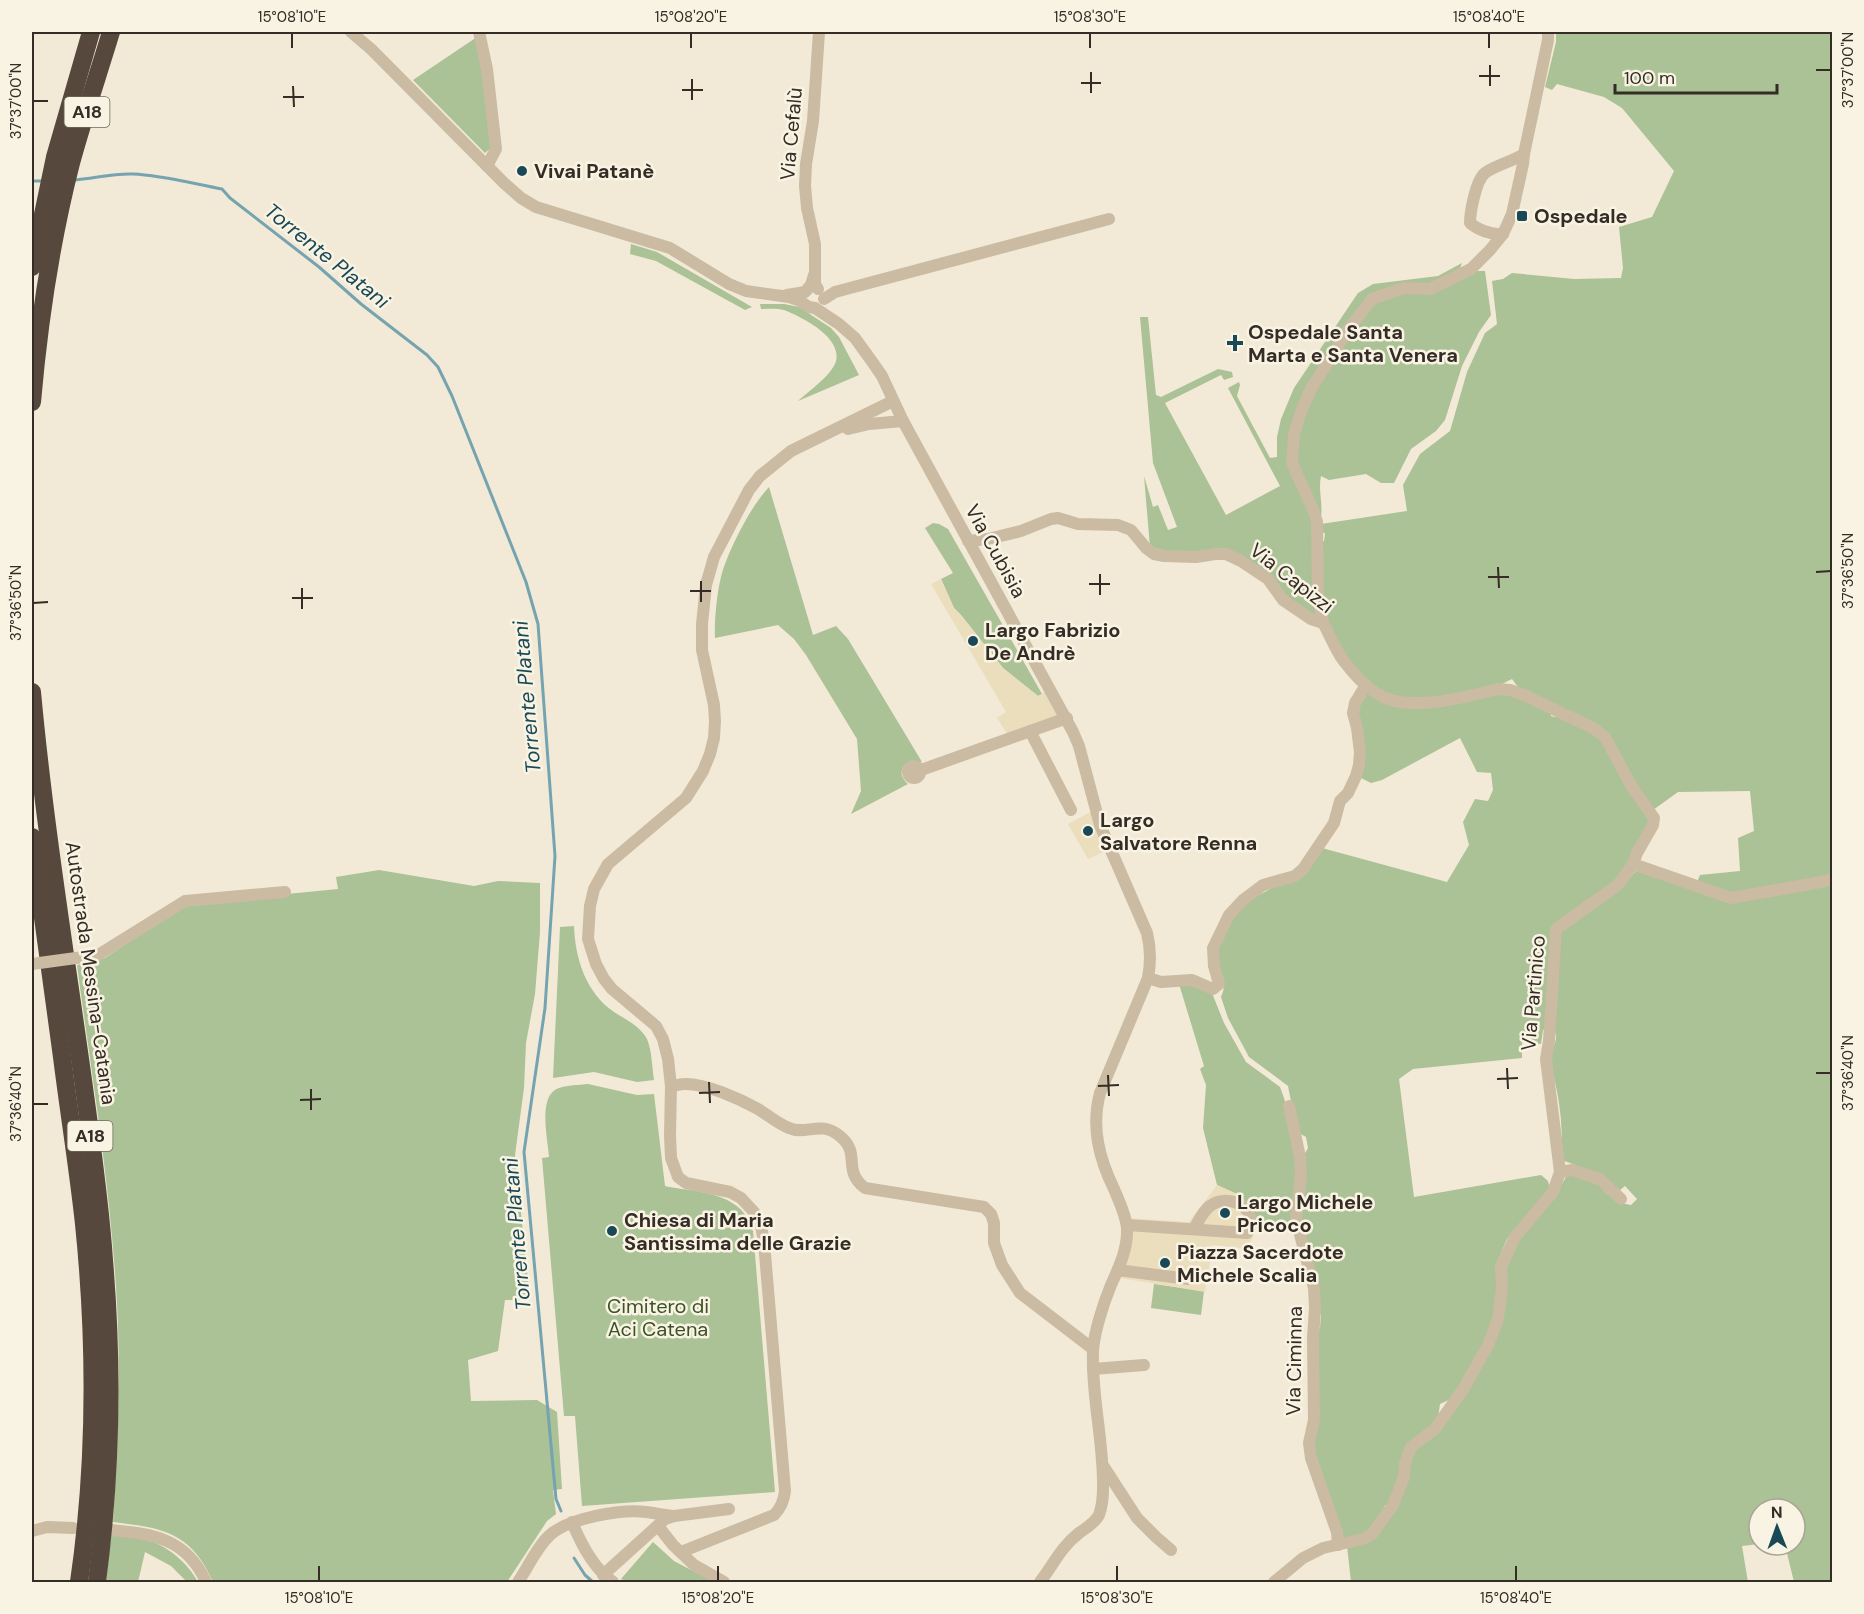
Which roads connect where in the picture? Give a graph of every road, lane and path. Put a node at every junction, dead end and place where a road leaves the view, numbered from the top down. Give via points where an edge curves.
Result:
1 (91, 32) edge
2 (111, 32) edge
3 (122, 32) edge
4 (351, 32) edge
5 (479, 32) edge
6 (819, 32) edge
7 (1548, 32) edge
8 (102, 62) junction
9 (1524, 154) junction
10 (63, 159) junction
11 (487, 166) junction
12 (56, 189) junction
13 (1109, 219) dead end
14 (1503, 234) junction
15 (32, 267) edge
16 (815, 297) junction
17 (893, 401) junction
18 (32, 402) edge
19 (903, 421) junction
20 (830, 433) junction
21 (969, 541) junction
22 (1323, 623) junction
23 (1366, 685) junction
24 (32, 692) edge
25 (1067, 718) junction
26 (1030, 731) junction
27 (921, 770) dead end
28 (1071, 810) dead end
29 (32, 837) edge
30 (1633, 864) junction
31 (1833, 879) edge
32 (285, 892) dead end
33 (32, 964) edge
34 (1148, 978) junction
35 (671, 1086) junction
36 (1289, 1106) dead end
37 (1560, 1172) junction
38 (1621, 1199) dead end
39 (1127, 1225) junction
40 (1194, 1229) dead end
41 (1118, 1270) junction
42 (1188, 1279) dead end
43 (1093, 1349) junction
44 (1144, 1365) dead end
45 (1093, 1369) junction
46 (1104, 1467) junction
47 (729, 1509) dead end
48 (674, 1516) junction
49 (572, 1522) junction
50 (658, 1527) junction
51 (73, 1528) dead end
52 (111, 1530) dead end
53 (32, 1531) edge
54 (1338, 1545) junction
55 (1171, 1550) dead end
56 (681, 1552) junction
57 (608, 1579) edge
58 (79, 1582) edge
59 (97, 1582) edge
60 (206, 1582) edge
61 (518, 1582) edge
62 (724, 1582) edge
63 (1040, 1582) edge
64 (1274, 1582) edge

1 - 10 highway, A18
2 - 8 highway, A18
3 - 8 highway
4 - 11 street
5 - 11 street via 496,148
6 - 16 street, Via Cefalù via 805,186 815,244
7 - 9 street
8 - 10 highway, A18
9 - 14 street via 1512,214
9 - 14 street via 1484,173 1470,213 1474,226 1495,235
10 - 12 highway, A18
11 - 16 street via 536,207 670,248 737,287 759,294
12 - 15 highway, A18
12 - 18 highway, A18
13 - 16 street
14 - 22 street via 1471,269 1430,289 1403,288 1372,299 1311,389 1294,434 1292,463 1317,522 1318,598
16 - 17 street, Via Cubisia via 855,338 882,376
17 - 19 street, Via Cubisia
17 - 20 street
19 - 20 street
19 - 21 street, Via Cubisia
20 - 35 street via 791,451 760,476 714,557 702,624 702,650 715,721 710,754 686,798 608,864 592,898 588,939 596,964 612,989 656,1026 668,1059
21 - 22 street, Via Capizzi via 1022,531 1058,518 1078,524 1118,525 1131,530 1154,554 1226,554 1241,561 1268,579 1283,600
21 - 25 street, Via Cubisia
22 - 23 street, Via Capizzi via 1342,659
23 - 30 street, Via Capizzi via 1377,695 1395,701 1427,704 1510,690 1593,728 1605,737 1654,818
23 - 34 street via 1353,713 1359,765 1348,793 1340,801 1334,823 1303,869 1295,876 1263,885 1229,915 1213,948 1219,984 1213,989 1192,980 1161,982
24 - 59 highway, Autostrada Messina-Catania / A18 via 105,1263 108,1425
25 - 26 street
25 - 34 street, Via Cubisia via 1079,746 1100,825 1147,933 1151,948
26 - 27 street
26 - 28 street
29 - 58 highway, Autostrada Messina-Catania / A18 via 87,1264 91,1424
30 - 31 street via 1731,897
30 - 37 street, Via Partinico via 1618,885 1556,929 1546,1059
32 - 33 street, bridge via 185,901 98,955
34 - 39 street, Via Cubisia via 1096,1113 1099,1151
35 - 43 street via 693,1085 721,1093 796,1131 825,1128 835,1133 849,1146 852,1172 865,1188 984,1207 992,1214 994,1243 1002,1265 1020,1293
35 - 56 street via 671,1158 678,1177 686,1183 741,1198 761,1226 785,1491 784,1501 774,1515
36 - 54 street, Via Ciminna via 1300,1157 1296,1219 1314,1288 1314,1420 1309,1449
37 - 38 street via 1572,1170 1600,1179
37 - 54 street via 1553,1192 1515,1238 1501,1267 1498,1319 1464,1388 1435,1429 1411,1447 1393,1505 1372,1534
39 - 40 street
39 - 41 street
41 - 42 street
41 - 43 street via 1105,1300
43 - 45 street
44 - 45 street
45 - 46 street
46 - 55 street via 1137,1518
46 - 63 street via 1099,1514 1064,1546
47 - 48 street
48 - 49 street via 644,1511
48 - 50 street
49 - 57 street via 584,1547
49 - 61 street via 546,1538
50 - 56 street
50 - 57 street
51 - 53 street
52 - 60 street via 146,1533 168,1541 185,1553
54 - 64 street via 1303,1558
56 - 62 street via 694,1565

